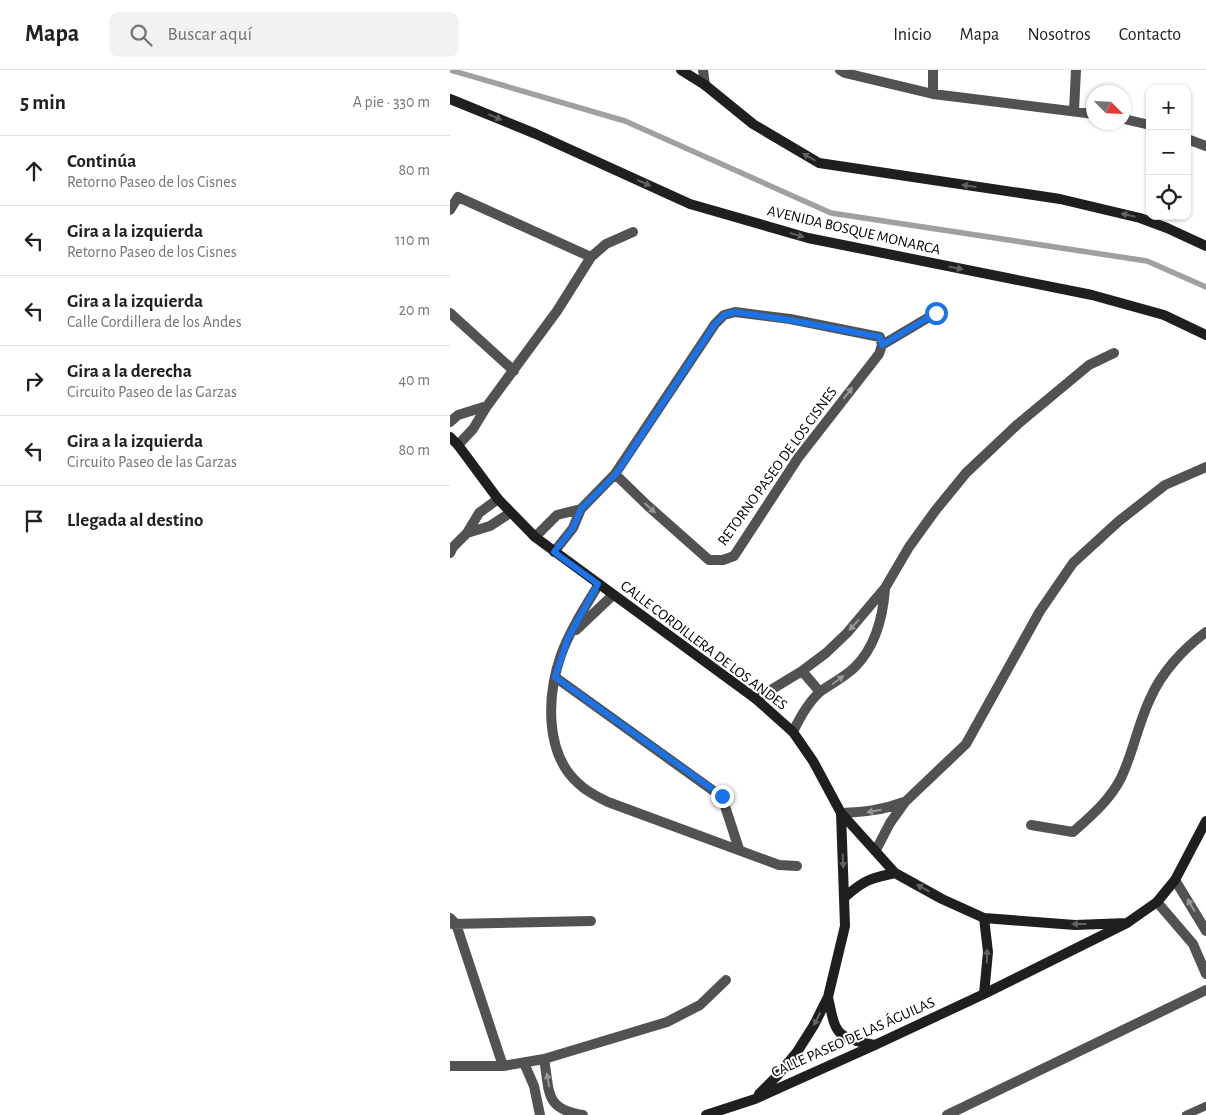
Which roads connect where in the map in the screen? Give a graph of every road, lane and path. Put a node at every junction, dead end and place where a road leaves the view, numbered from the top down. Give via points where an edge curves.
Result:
1 (681, 70) edge
2 (703, 70) edge
3 (840, 70) edge
4 (933, 70) edge
5 (1076, 70) edge
6 (705, 85) junction
7 (933, 94) junction
8 (450, 98) edge
9 (1074, 111) junction
10 (1086, 113) edge
11 (1131, 121) edge
12 (1146, 124) edge
13 (1191, 140) edge
14 (1206, 146) edge
15 (450, 210) edge
16 (633, 232) dead end
17 (1206, 246) edge
18 (591, 257) junction
19 (936, 313) dead end
20 (450, 314) edge
21 (1206, 335) edge
22 (882, 345) junction
23 (1114, 353) dead end
24 (514, 371) junction
25 (487, 406) junction
26 (450, 422) edge
27 (450, 437) edge
28 (458, 445) junction
29 (1206, 467) edge
30 (616, 474) junction
31 (498, 498) junction
32 (581, 509) junction
33 (510, 513) junction
34 (467, 533) junction
35 (535, 537) junction
36 (451, 549) edge
37 (554, 552) junction
38 (598, 584) junction
39 (885, 588) junction
40 (613, 595) junction
41 (1206, 632) edge
42 (568, 638) junction
43 (802, 670) junction
44 (555, 677) junction
45 (820, 692) junction
46 (756, 699) junction
47 (793, 732) junction
48 (905, 802) junction
49 (841, 812) junction
50 (1206, 821) edge
51 (1031, 825) dead end
52 (739, 849) junction
53 (876, 850) junction
54 (797, 866) dead end
55 (895, 873) junction
56 (1175, 880) junction
57 (845, 897) junction
58 (1157, 902) junction
59 (984, 918) junction
60 (591, 921) dead end
61 (452, 922) edge
62 (1127, 923) junction
63 (1205, 930) edge
64 (1194, 944) junction
65 (1206, 974) edge
66 (726, 980) dead end
67 (1206, 990) edge
68 (984, 994) junction
69 (828, 997) junction
70 (875, 1045) junction
71 (540, 1060) junction
72 (524, 1063) junction
73 (450, 1066) edge
74 (504, 1066) junction
75 (754, 1098) junction
76 (1206, 1106) edge
77 (540, 1115) edge
78 (583, 1115) edge
79 (706, 1115) edge
80 (947, 1115) edge
81 (1186, 1115) edge

1 - 6 street
2 - 6 street
3 - 7 street
4 - 7 street
5 - 9 street
17 -> 6 street via 1140,218 1060,199 819,163 753,124
7 - 9 street
8 -> 21 street, AVENIDA BOSQUE MONARCA via 690,204 808,238 1092,295 1164,315
9 - 10 street
11 - 12 street
13 - 14 street
15 - 18 street via 458,197
16 - 18 street via 606,244
18 - 24 street
19 - 22 street, RETORNO PASEO DE LOS CISNES
20 - 24 street
22 - 30 street via 880,337 735,312 724,315
30 -> 22 street, RETORNO PASEO DE LOS CISNES via 709,560 734,556 798,458 879,354
23 - 39 street via 1075,377 1018,424 966,474 909,547
24 - 25 street
25 - 26 street via 458,414
25 - 28 street
27 - 28 street, CALLE CORDILLERA DE LOS ANDES
28 - 31 street, CALLE CORDILLERA DE LOS ANDES
29 - 48 street via 1166,485 1119,521 1073,563 1040,611 966,744
30 - 32 street
31 - 33 street, CALLE CORDILLERA DE LOS ANDES
31 - 34 street via 479,513
32 - 35 street via 557,515
32 - 37 street via 573,528
33 - 34 street via 490,526
33 - 35 street, CALLE CORDILLERA DE LOS ANDES
34 - 36 street
35 - 37 street, CALLE CORDILLERA DE LOS ANDES
37 - 38 street, CALLE CORDILLERA DE LOS ANDES
38 - 40 street, CALLE CORDILLERA DE LOS ANDES
38 - 42 street
39 -> 43 street via 847,633
45 -> 39 street via 856,666 869,647 880,621
40 - 42 street
40 - 46 street, CALLE CORDILLERA DE LOS ANDES
41 - 51 street via 1161,677 1121,778 1106,801 1073,832
42 - 44 street
43 - 45 street
43 - 46 street
44 - 52 street via 722,796
44 - 52 street via 552,735 560,759 578,783 608,802
45 - 47 street via 802,712
46 - 47 street, CALLE CORDILLERA DE LOS ANDES
47 - 49 street, CALLE CORDILLERA DE LOS ANDES via 813,760
48 -> 49 street via 867,812
48 - 53 street
49 - 53 street, CALLE CORDILLERA DE LOS ANDES
49 -> 57 street, CALLE PASEO DE LAS ÁGUILAS
50 - 56 street, CALLE PASEO DE LAS ÁGUILAS
52 - 54 street via 779,865
53 - 55 street, CALLE CORDILLERA DE LOS ANDES
55 - 57 street via 860,883
59 -> 55 street, CALLE CORDILLERA DE LOS ANDES
56 - 58 street, CALLE PASEO DE LAS ÁGUILAS
63 -> 56 street
57 - 69 street, CALLE PASEO DE LAS ÁGUILAS via 845,926
58 - 62 street, CALLE PASEO DE LAS ÁGUILAS
58 - 64 street
62 -> 59 street, CALLE CORDILLERA DE LOS ANDES via 1075,925
68 -> 59 street via 988,952
60 - 61 street
61 - 74 street
62 - 68 street, CALLE PASEO DE LAS ÁGUILAS
63 - 64 street
64 - 65 street
66 - 71 street via 700,1005 667,1022
67 - 80 street
68 - 70 street, CALLE PASEO DE LAS ÁGUILAS
69 - 70 street via 834,1025 839,1032 853,1041
69 -> 75 street, CALLE PASEO DE LAS ÁGUILAS via 797,1052
70 - 75 street, CALLE PASEO DE LAS ÁGUILAS
71 - 72 street
78 -> 71 street via 560,1108 551,1100
72 - 74 street
72 - 77 street via 534,1086
73 - 74 street
75 - 79 street
76 - 81 lane

